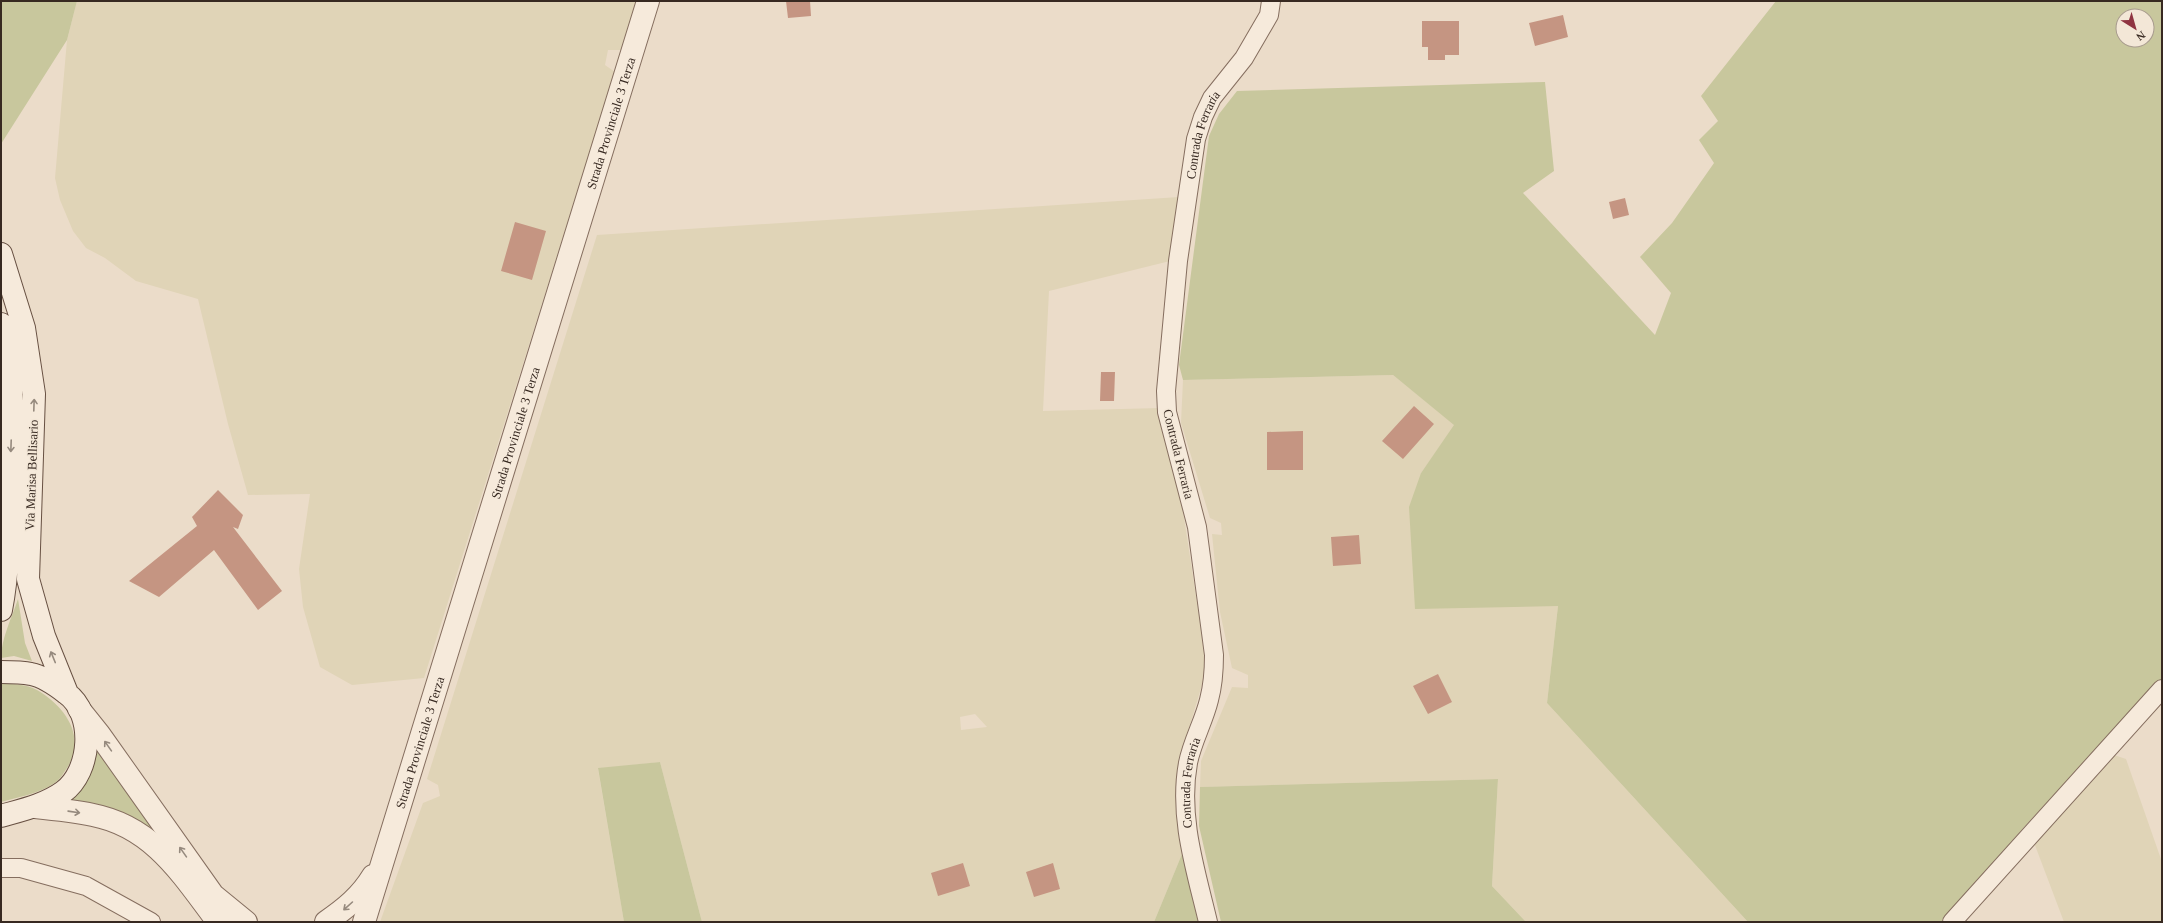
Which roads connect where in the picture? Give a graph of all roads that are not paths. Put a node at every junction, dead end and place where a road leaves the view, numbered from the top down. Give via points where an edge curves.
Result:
1 (648, 1) edge
2 (1271, 1) edge
3 (1, 254) edge
4 (1, 324) edge
5 (1, 610) edge
6 (1, 672) edge
7 (2162, 688) edge
8 (73, 701) junction
9 (35, 807) junction
10 (1, 816) edge
11 (380, 865) junction
12 (1, 868) edge
13 (151, 922) edge
14 (218, 922) edge
15 (246, 922) edge
16 (326, 922) edge
17 (364, 922) edge
18 (1208, 922) edge
19 (1952, 922) edge

1 - 11 street, Strada Provinciale 3 Terza
2 - 18 street, Contrada Ferraria via 1268,15 1248,53 1212,98 1196,139 1178,261 1166,391 1167,412 1197,527 1214,654 1214,676 1209,700 1188,762 1185,788 1188,838
8 -> 3 street, Via Marisa Bellisario via 44,636 28,579 34,394 24,328
4 -> 5 street, Via Marisa Bellisario via 5,338 12,404 7,576
6 - 8 street via 32,674
7 - 19 street
8 - 9 street via 85,727 87,750 79,774 64,792
15 -> 8 street via 213,895 100,734
9 - 10 street
9 -> 14 street via 94,815 118,822 144,836 166,855
11 -> 16 street via 366,888 346,908
11 - 17 street
12 - 13 street via 21,868 86,886

